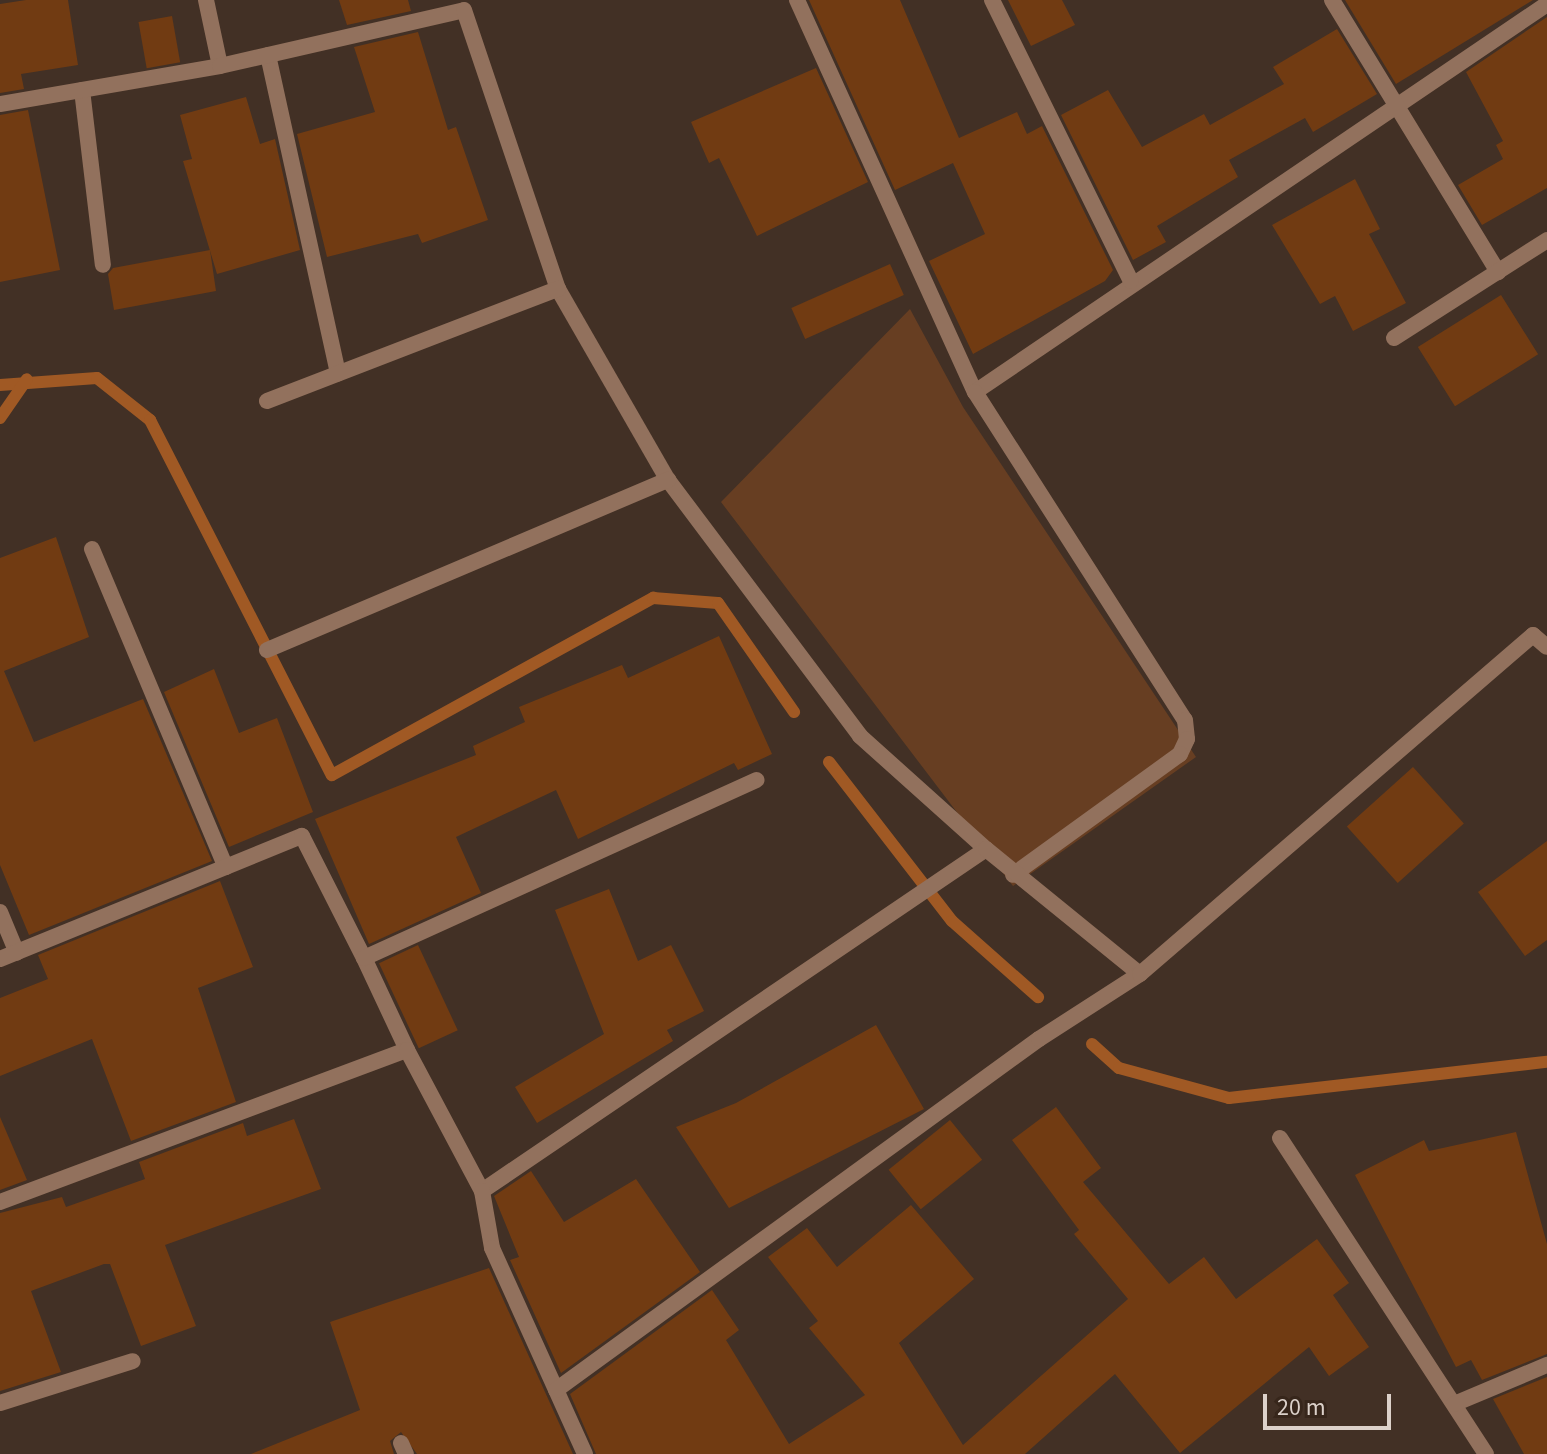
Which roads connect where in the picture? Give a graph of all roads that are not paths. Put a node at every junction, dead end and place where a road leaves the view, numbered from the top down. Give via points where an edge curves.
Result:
1 (206, 0) edge
2 (797, 0) edge
3 (992, 0) edge
4 (1332, 0) edge
5 (1547, 4) edge
6 (268, 55) junction
7 (220, 66) junction
8 (82, 90) junction
9 (0, 104) edge
10 (1395, 108) junction
11 (1547, 240) edge
12 (103, 265) dead end
13 (1498, 272) junction
14 (1131, 281) junction
15 (558, 289) junction
16 (1394, 338) dead end
17 (338, 373) junction
18 (975, 392) junction
19 (267, 401) dead end
20 (668, 480) junction
21 (92, 549) dead end
22 (1547, 647) edge
23 (267, 650) dead end
24 (757, 780) dead end
25 (986, 849) junction
26 (226, 867) junction
27 (1013, 875) junction
28 (0, 912) edge
29 (17, 953) junction
30 (364, 958) junction
31 (0, 959) edge
32 (1140, 974) junction
33 (407, 1050) junction
34 (1280, 1138) dead end
35 (482, 1191) junction
36 (0, 1202) edge
37 (133, 1361) dead end
38 (1547, 1365) edge
39 (556, 1390) junction
40 (0, 1403) edge
41 (1454, 1404) junction
42 (585, 1454) edge
43 (1486, 1454) edge

1 - 7 street
2 - 18 street
3 - 14 street
4 - 10 street
5 - 10 street
6 - 7 street
6 - 15 street via 464,10
6 - 17 street
7 - 8 street
8 - 9 street
8 - 12 street
10 - 13 street
10 - 14 street
11 - 13 street
13 - 16 street
14 - 18 street
15 - 17 street
15 - 20 street
17 - 19 street
18 - 27 street via 1185,720 1187,739 1180,754
20 - 23 street
20 - 25 street via 860,736
21 - 26 street
22 - 32 street via 1533,635
24 - 30 street
25 - 27 street
25 - 35 street
26 - 29 street
26 - 30 street via 302,836
27 - 32 street
28 - 29 street
29 - 31 street
30 - 33 street
32 - 39 street via 1039,1039
33 - 35 street
33 - 36 street
34 - 41 street
35 - 39 street via 492,1248
37 - 40 street
38 - 41 street
39 - 42 street
41 - 43 street

